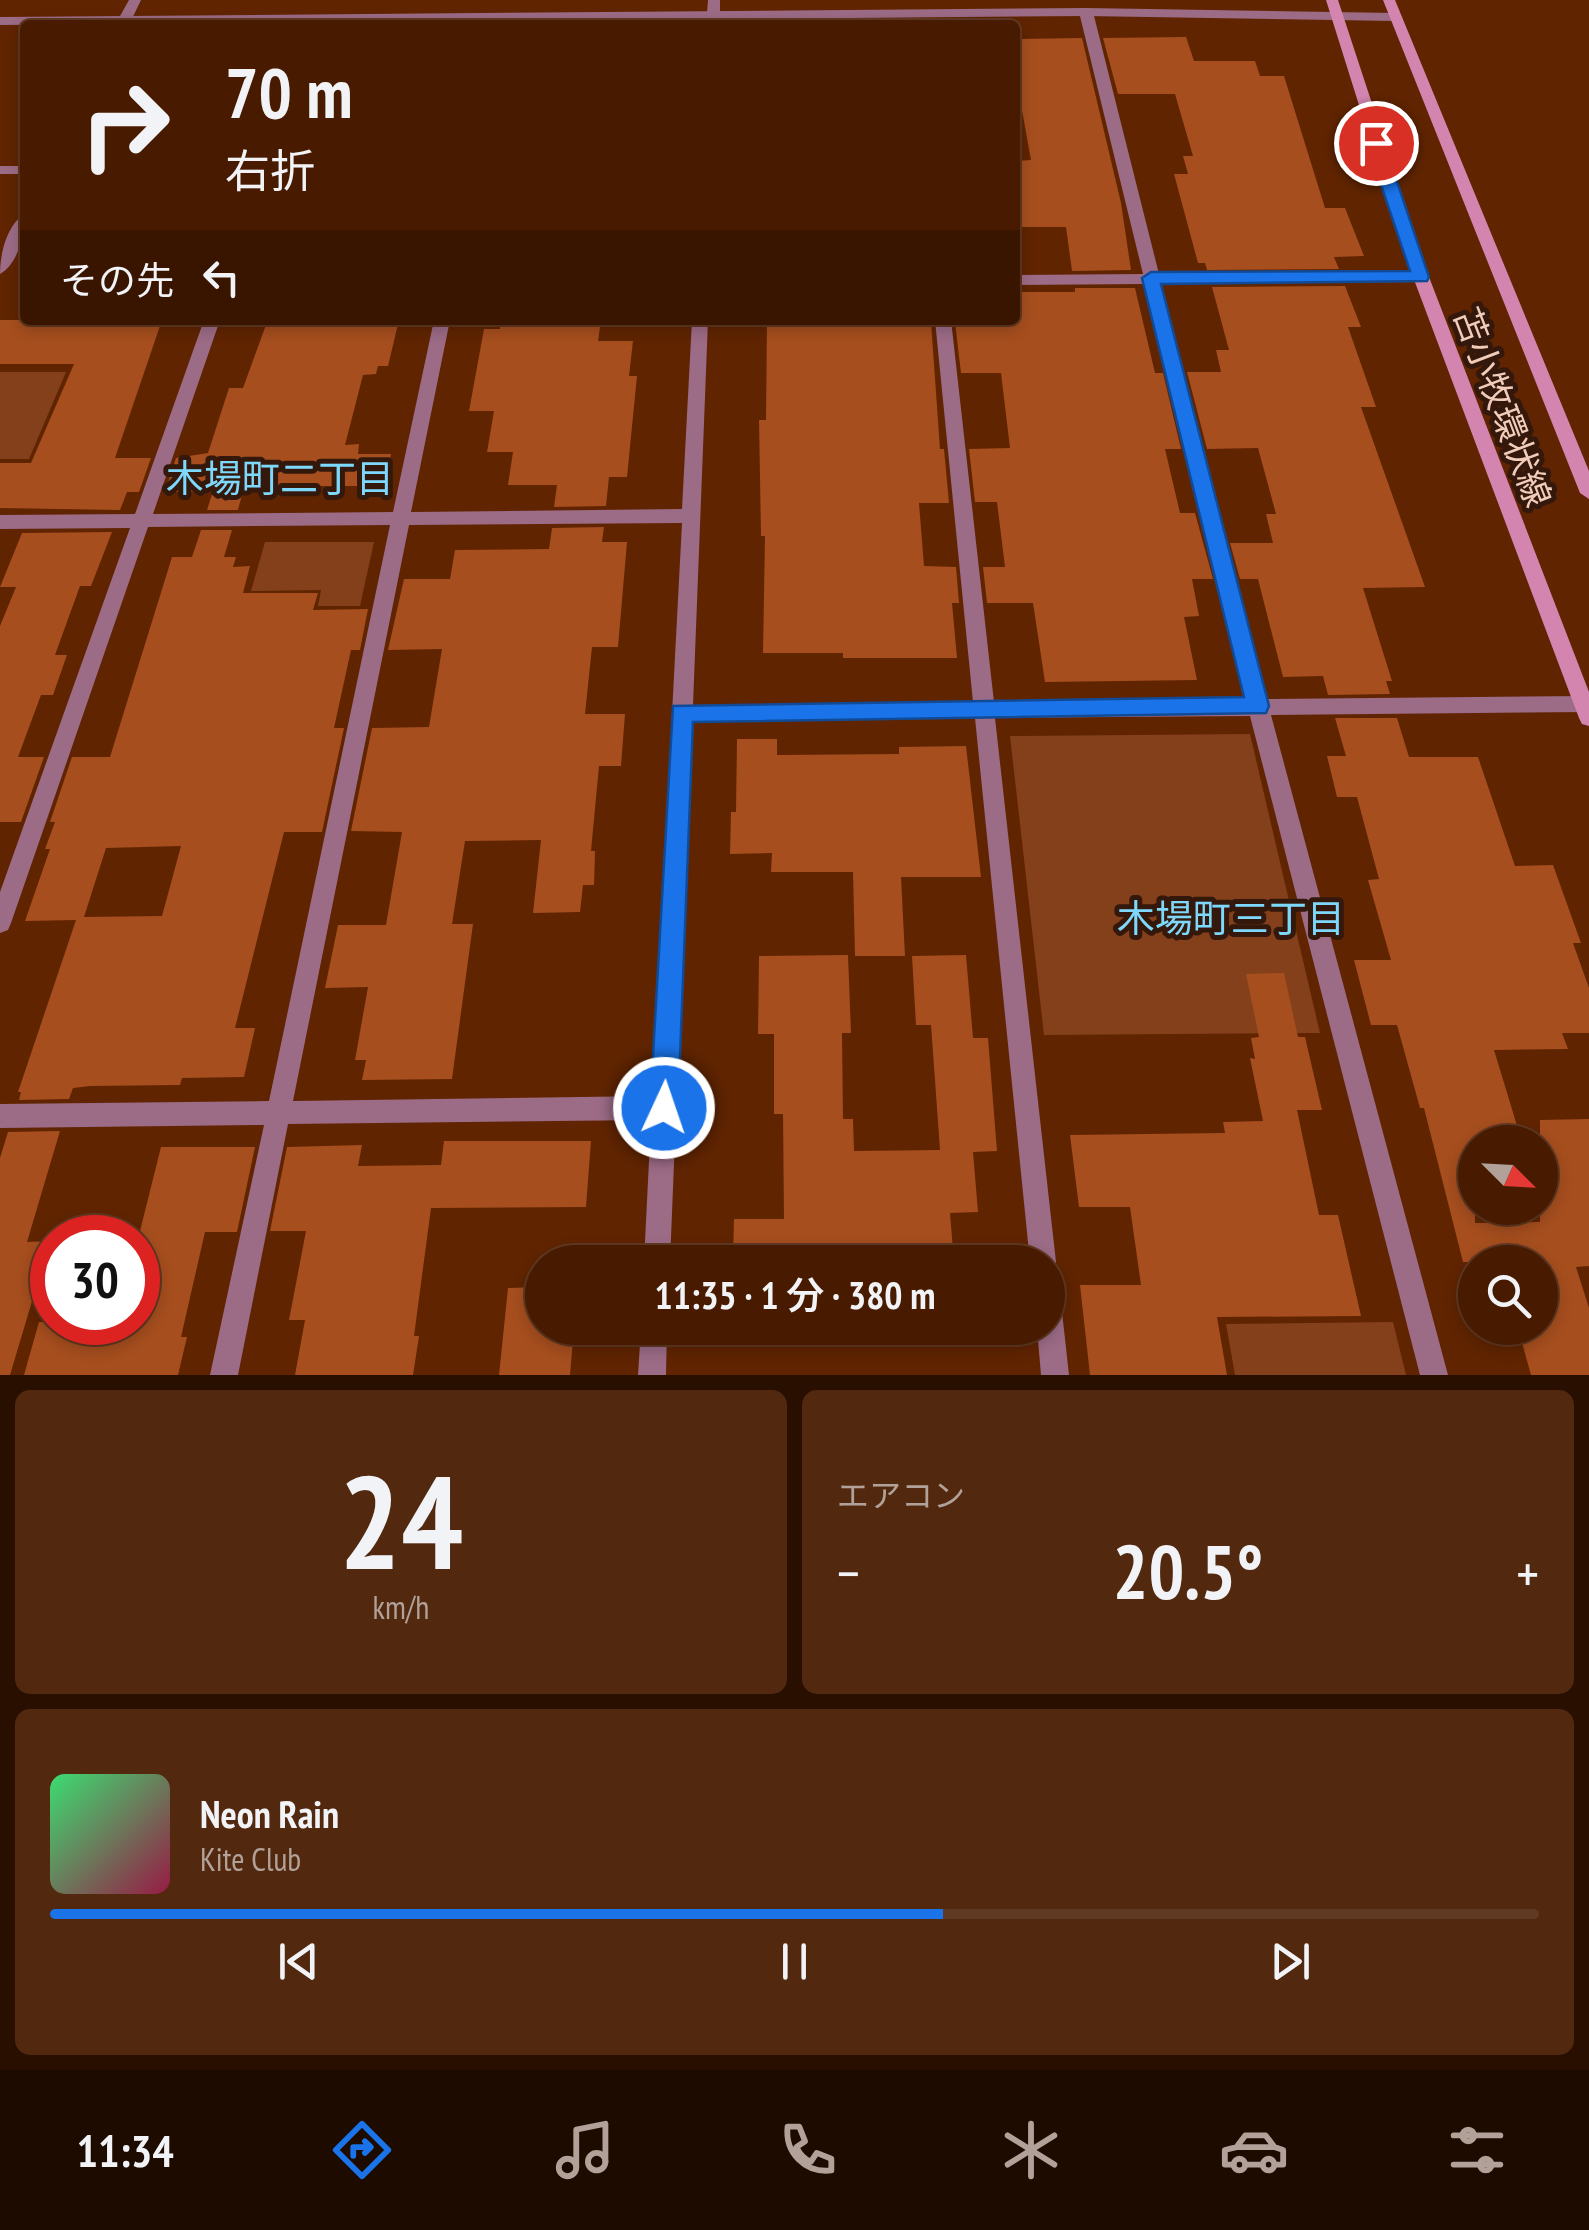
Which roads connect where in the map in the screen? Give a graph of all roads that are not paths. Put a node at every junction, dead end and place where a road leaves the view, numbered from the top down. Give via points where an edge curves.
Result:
1 (714, 0) edge
2 (1389, 0) edge
3 (1334, 8) edge
4 (1086, 12) junction
5 (1395, 17) junction
6 (714, 20) edge
7 (911, 20) edge
8 (20, 229) edge
9 (0, 269) edge
10 (1420, 277) junction
11 (1151, 278) junction
12 (1020, 280) edge
13 (210, 325) edge
14 (441, 325) edge
15 (700, 325) edge
16 (944, 325) edge
17 (1589, 493) edge
18 (691, 516) junction
19 (401, 519) junction
20 (142, 521) junction
21 (0, 522) edge
22 (1258, 706) junction
23 (1587, 709) edge
24 (984, 710) junction
25 (682, 713) junction
26 (0, 923) edge
27 (664, 1108) junction
28 (278, 1113) junction
29 (0, 1116) edge
30 (658, 1245) edge
31 (1041, 1245) edge
32 (653, 1345) edge
33 (1052, 1345) edge
34 (224, 1375) edge
35 (652, 1375) edge
36 (1055, 1375) edge
37 (1434, 1375) edge

1 - 6 street
2 - 5 main road, 苫小牧環状線
3 - 4 street
3 - 5 street
3 - 10 main road, 苫小牧環状線
4 - 7 street
4 - 11 street
5 - 17 main road, 苫小牧環状線
6 - 7 street
8 - 9 street
10 - 11 street
10 - 23 main road, 苫小牧環状線
11 - 12 street
11 - 22 street
13 - 20 street
14 - 19 street
15 - 18 street
16 - 24 street
18 - 19 street
18 - 25 street
19 - 20 street
19 - 28 street
20 - 21 street
20 - 26 street
22 - 23 street
22 - 24 street
22 - 37 street
24 - 25 street
24 - 31 street
25 - 27 street
27 - 28 street
27 - 30 street
28 - 29 street
28 - 34 street
32 - 35 street
33 - 36 street

